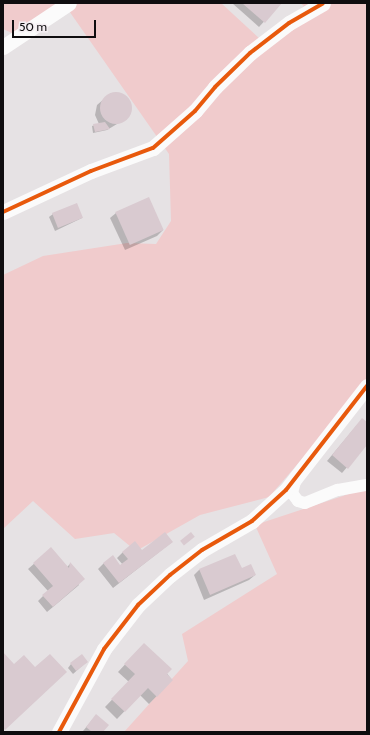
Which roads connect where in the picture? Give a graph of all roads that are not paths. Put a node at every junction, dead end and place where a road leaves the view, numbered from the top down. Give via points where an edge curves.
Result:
1 (69, 3) edge
2 (322, 3) edge
3 (3, 47) edge
4 (3, 212) edge
5 (367, 386) edge
6 (296, 477) junction
7 (367, 485) edge
8 (59, 732) edge

1 - 3 street
2 - 4 street via 289,23 250,53 215,87 195,111 153,148 91,171
5 - 6 street
6 - 7 street via 292,493 298,501 305,503 338,490
6 - 8 street via 252,521 202,550 138,604 104,649

